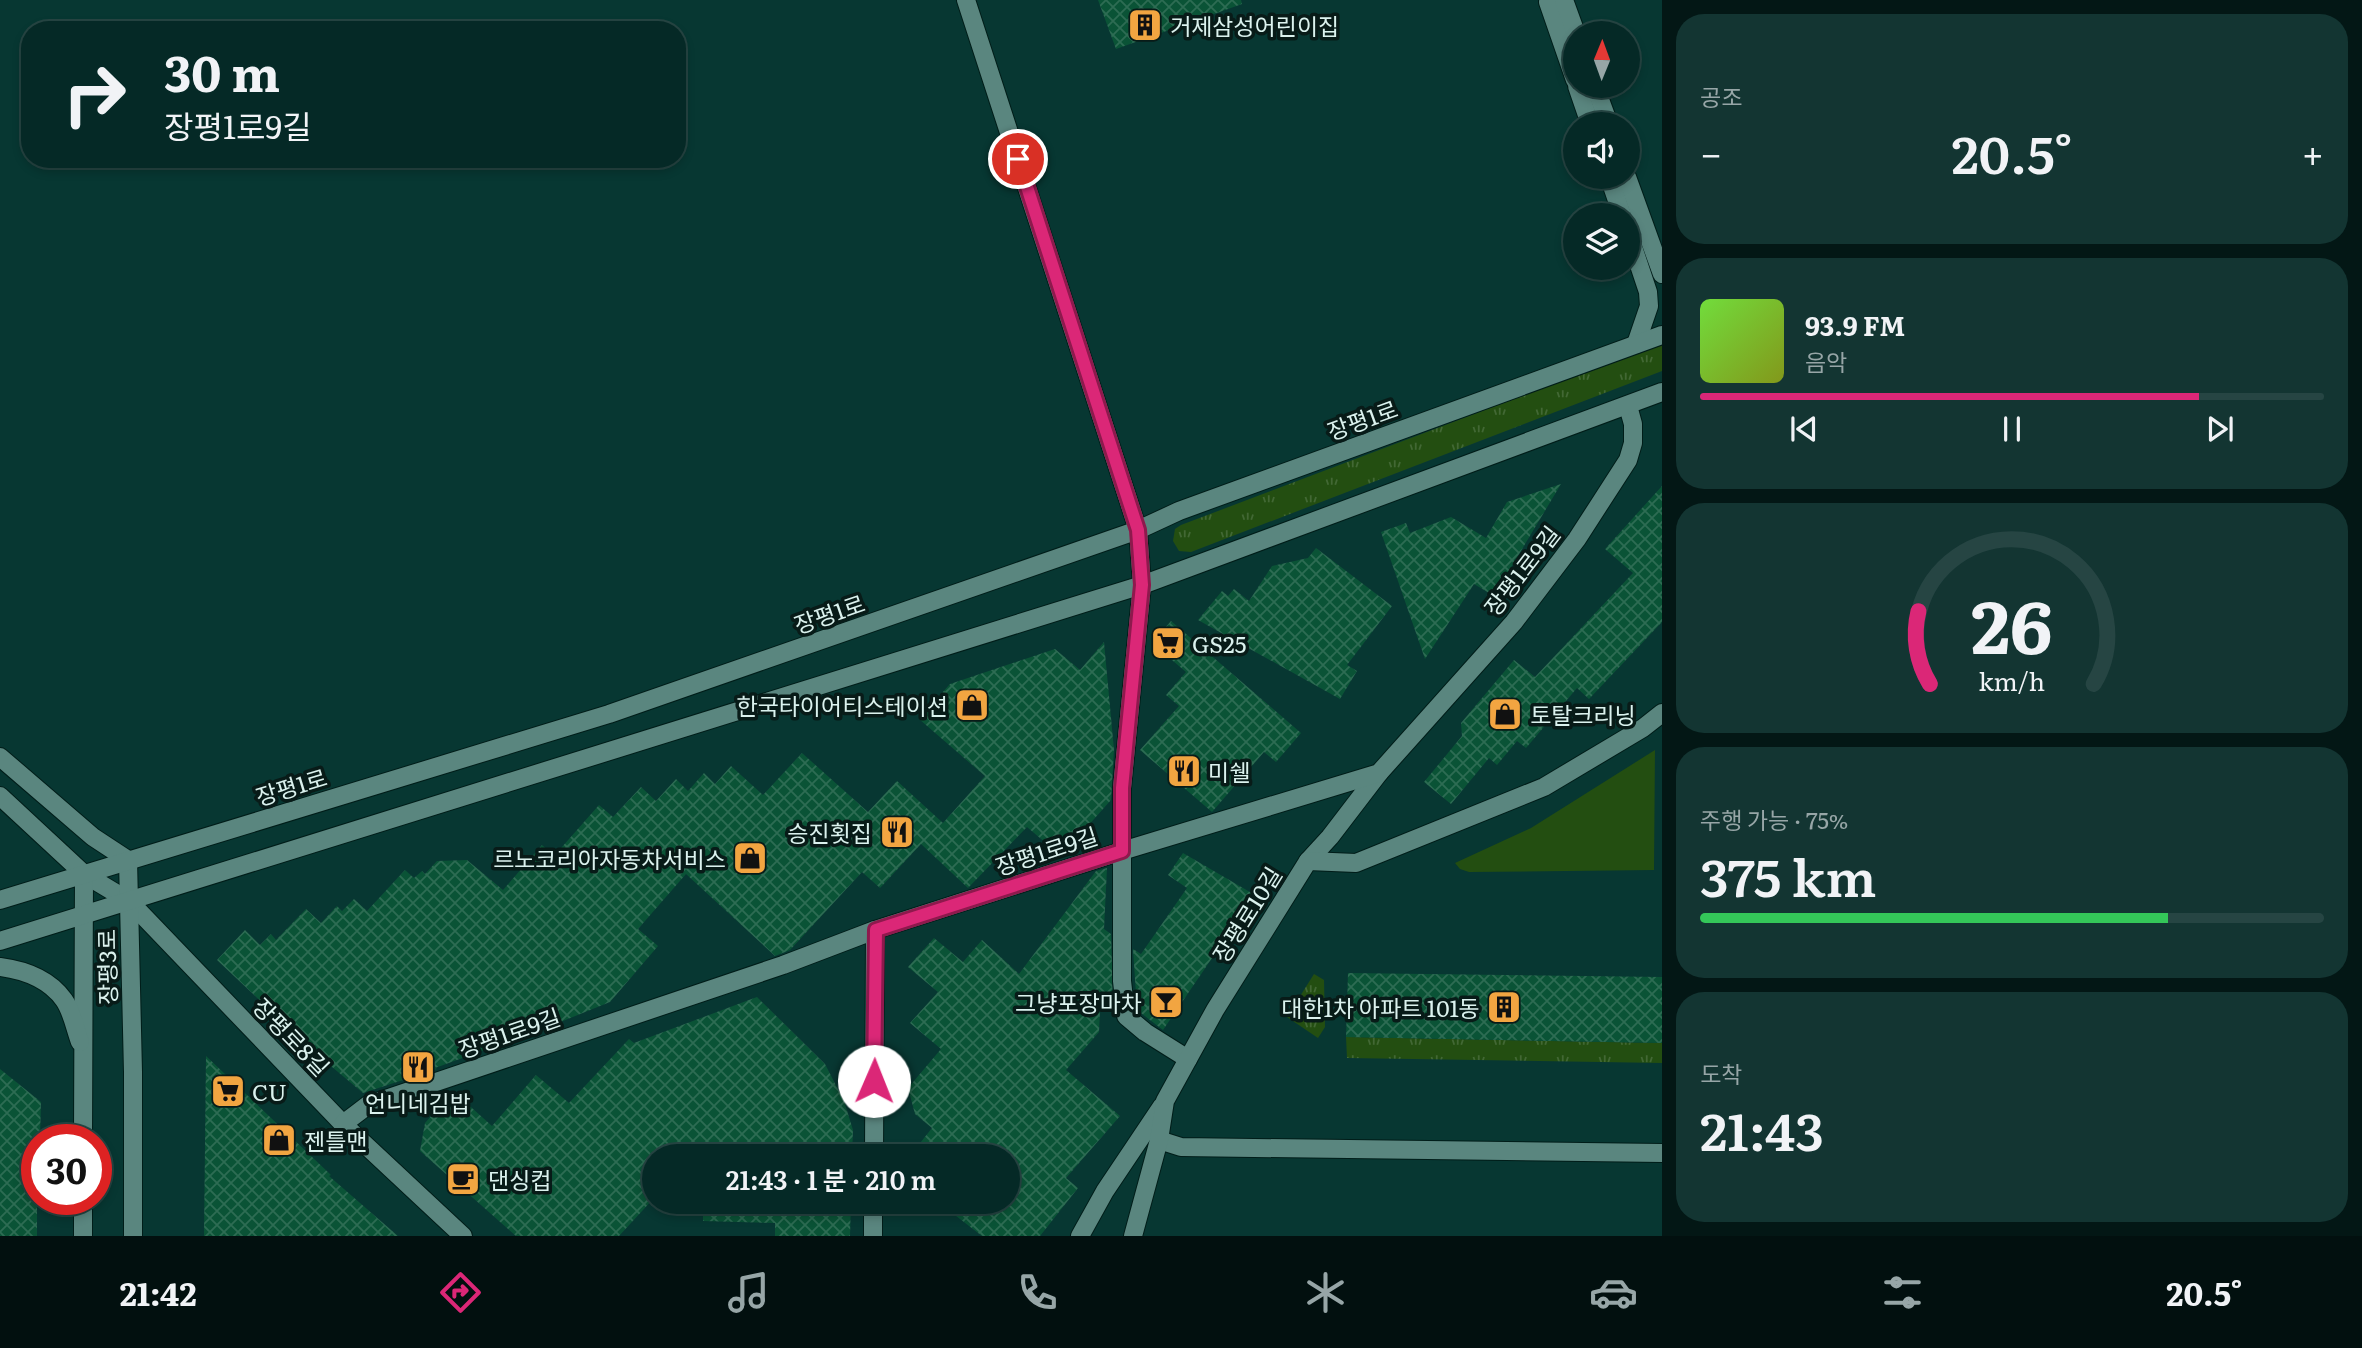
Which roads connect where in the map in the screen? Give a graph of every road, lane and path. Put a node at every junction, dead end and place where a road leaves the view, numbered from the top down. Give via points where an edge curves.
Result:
1 (966, 0) edge
2 (1556, 1) edge
3 (1568, 21) edge
4 (1563, 30) edge
5 (1631, 189) edge
6 (1640, 268) edge
7 (1662, 274) edge
8 (1662, 335) edge
9 (1636, 344) junction
10 (1662, 392) edge
11 (1628, 406) junction
12 (1138, 530) junction
13 (1142, 585) junction
14 (1662, 713) edge
15 (0, 757) edge
16 (1379, 773) junction
17 (0, 796) edge
18 (1122, 851) junction
19 (128, 860) junction
20 (1308, 861) junction
21 (84, 874) junction
22 (0, 900) edge
23 (129, 901) junction
24 (84, 915) junction
25 (876, 930) junction
26 (0, 942) edge
27 (0, 967) edge
28 (84, 1054) junction
29 (1188, 1059) junction
30 (1165, 1101) junction
31 (83, 1124) edge
32 (343, 1124) junction
33 (1159, 1140) junction
34 (874, 1144) edge
35 (1662, 1153) edge
36 (873, 1214) edge
37 (83, 1215) edge
38 (83, 1236) edge
39 (133, 1236) edge
40 (463, 1236) edge
41 (873, 1236) edge
42 (1080, 1236) edge
43 (1133, 1236) edge

1 - 12 street
2 - 3 street
2 - 4 street
5 - 7 street
6 - 9 street via 1650,306
8 - 9 street, 장평1로
9 - 12 street, 장평1로
10 - 11 street
11 - 13 street
11 - 16 street, 장평1로9길 via 1633,443 1628,460 1577,539 1514,622
12 - 13 street
12 - 19 street, 장평1로 via 610,714
13 - 18 street via 1122,788
13 - 23 street
14 - 20 street, 장평로10길 via 1544,788 1356,863
15 - 19 street
16 - 18 street, 장평1로9길
16 - 20 street
17 - 21 street
18 - 25 street, 장평1로9길
18 - 29 street via 1126,1016
19 - 21 street, 장평1로
19 - 23 street, 장평3로
20 - 29 street, 장평로10길
21 - 22 street, 장평1로
21 - 23 street, 장평로8길
21 - 24 street, 장평3로
23 - 24 street
23 - 32 street, 장평로8길
23 - 39 street, 장평3로
24 - 26 street
24 - 28 street, 장평3로
25 - 32 street, 장평1로9길 via 368,1105
25 - 34 street
27 - 28 street via 26,972 64,1000
28 - 31 street, 장평3로
29 - 30 street, 장평로10길
30 - 33 street, 장평로10길
30 - 42 street
32 - 40 street, 장평로8길
33 - 35 street via 1181,1147
33 - 43 street, 장평로10길
36 - 41 street
37 - 38 street

